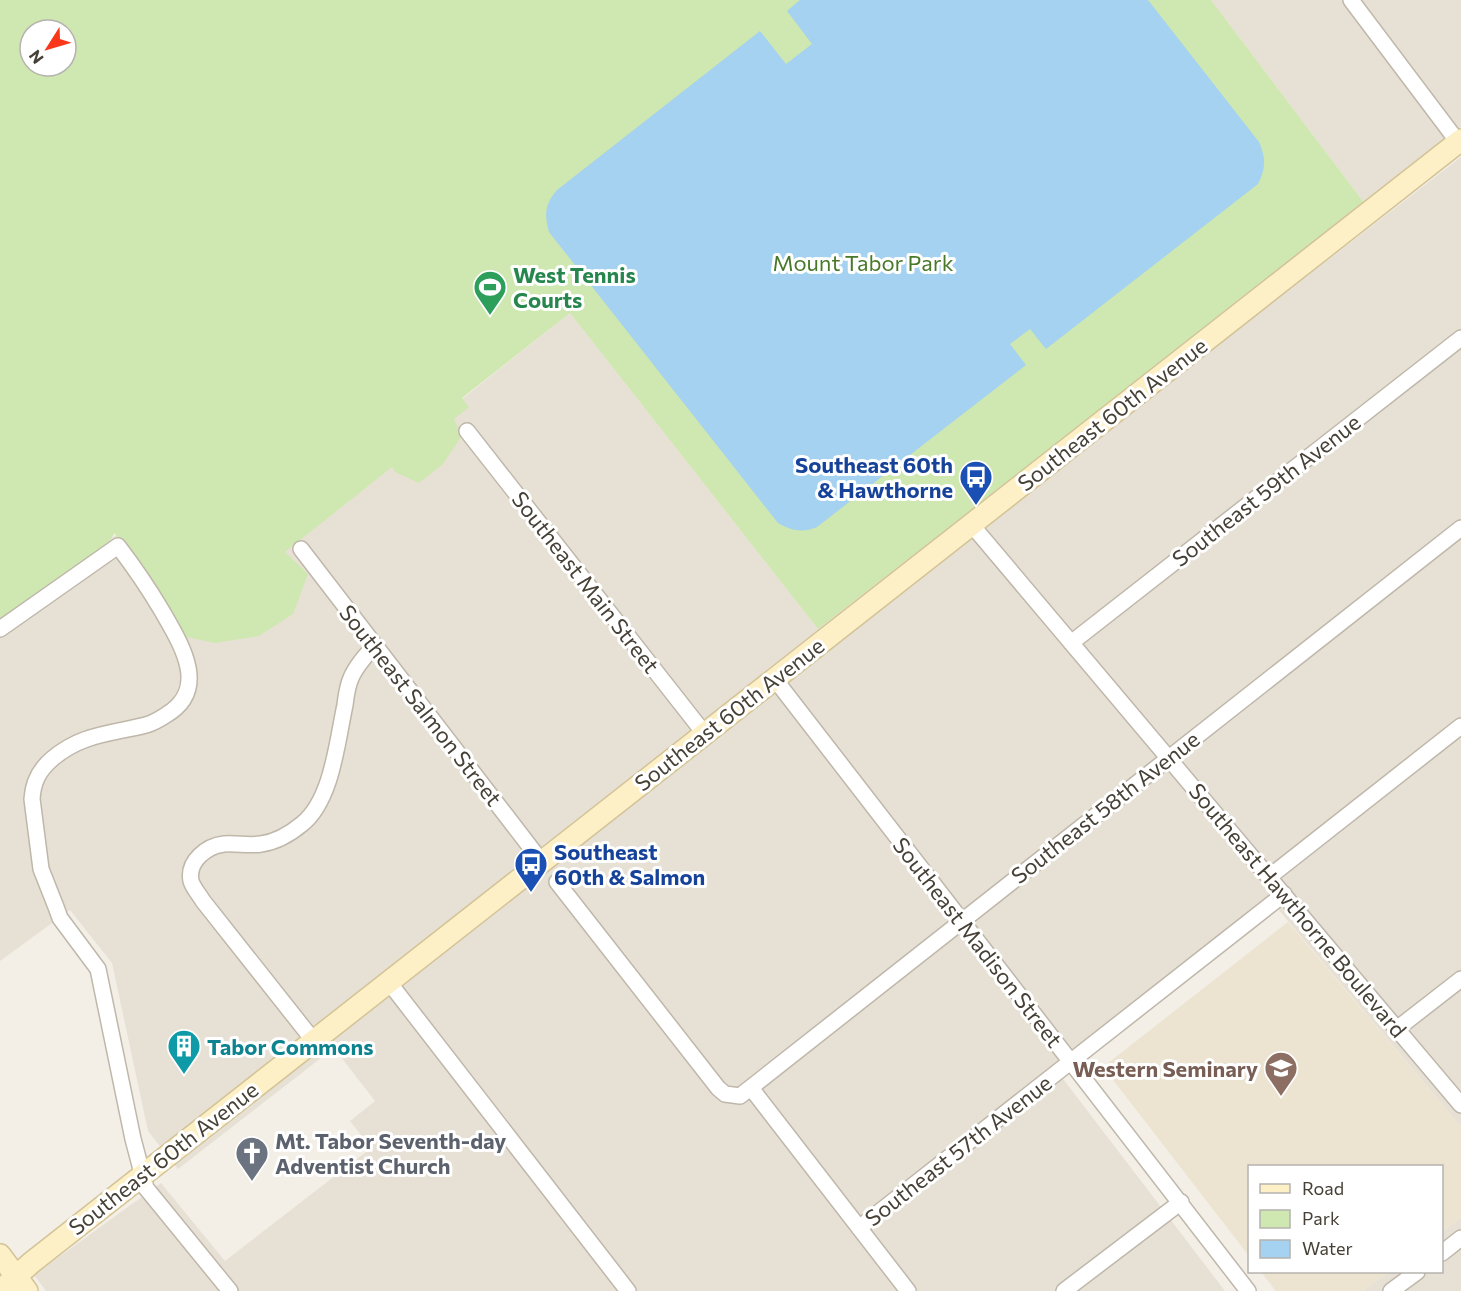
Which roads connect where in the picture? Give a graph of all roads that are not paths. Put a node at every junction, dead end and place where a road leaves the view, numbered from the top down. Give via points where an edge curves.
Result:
1 (1351, 0) edge
2 (1460, 141) edge
3 (1461, 338) edge
4 (468, 431) dead end
5 (971, 524) junction
6 (1461, 528) edge
7 (301, 549) dead end
8 (0, 629) edge
9 (1071, 643) junction
10 (375, 645) junction
11 (774, 678) junction
12 (1461, 726) edge
13 (704, 734) junction
14 (1168, 757) junction
15 (541, 861) junction
16 (1269, 877) junction
17 (557, 882) dead end
18 (1284, 894) junction
19 (961, 922) junction
20 (1461, 979) edge
21 (388, 981) junction
22 (1398, 1028) junction
23 (313, 1040) junction
24 (1071, 1062) junction
25 (751, 1088) junction
26 (1461, 1105) edge
27 (141, 1175) junction
28 (1181, 1203) junction
29 (859, 1228) junction
30 (1461, 1238) edge
31 (1443, 1252) edge
32 (0, 1255) edge
33 (1416, 1273) edge
34 (22, 1284) edge
35 (0, 1291) edge
36 (230, 1291) edge
37 (628, 1291) edge
38 (908, 1291) edge
39 (1064, 1291) edge
40 (1248, 1291) edge
41 (1391, 1291) edge

1 - 2 street
2 - 5 main road, Southeast 60th Avenue
3 - 9 street, Southeast 59th Avenue
4 - 13 street, Southeast Main Street
5 - 9 street, Southeast Hawthorne Boulevard
5 - 11 main road, Southeast 60th Avenue
6 - 14 street, Southeast 58th Avenue
7 - 10 street, Southeast Salmon Street
8 - 27 street via 118,546 150,591 185,654 189,685 179,706 147,725 92,736 71,745 46,765 32,789 42,869 52,899 60,918 98,969
9 - 14 street, Southeast Hawthorne Boulevard
10 - 15 street, Southeast Salmon Street
10 - 23 street via 350,679 319,804 303,823 272,842 213,846 200,855 191,873 203,901
11 - 13 main road, Southeast 60th Avenue
11 - 19 street, Southeast Madison Street
12 - 16 street
13 - 15 main road, Southeast 60th Avenue
14 - 16 street, Southeast Hawthorne Boulevard
14 - 19 street, Southeast 58th Avenue
15 - 21 main road, Southeast 60th Avenue
16 - 18 street, Southeast Hawthorne Boulevard
17 - 25 street via 722,1092 740,1096
18 - 22 street, Southeast Hawthorne Boulevard
18 - 24 street, Southeast 57th Avenue
19 - 24 street, Southeast Madison Street
19 - 25 street, Southeast 58th Avenue
20 - 22 street
21 - 23 main road, Southeast 60th Avenue
21 - 37 street
22 - 26 street, Southeast Hawthorne Boulevard
23 - 27 main road, Southeast 60th Avenue
24 - 28 street, Southeast Madison Street
24 - 29 street, Southeast 57th Avenue
25 - 29 street
27 - 34 main road, Southeast 60th Avenue
27 - 36 street via 149,1193
28 - 39 street
28 - 40 street, Southeast Madison Street
29 - 38 street
30 - 31 street
32 - 34 main road
33 - 41 street
34 - 35 main road, Southeast 60th Avenue

